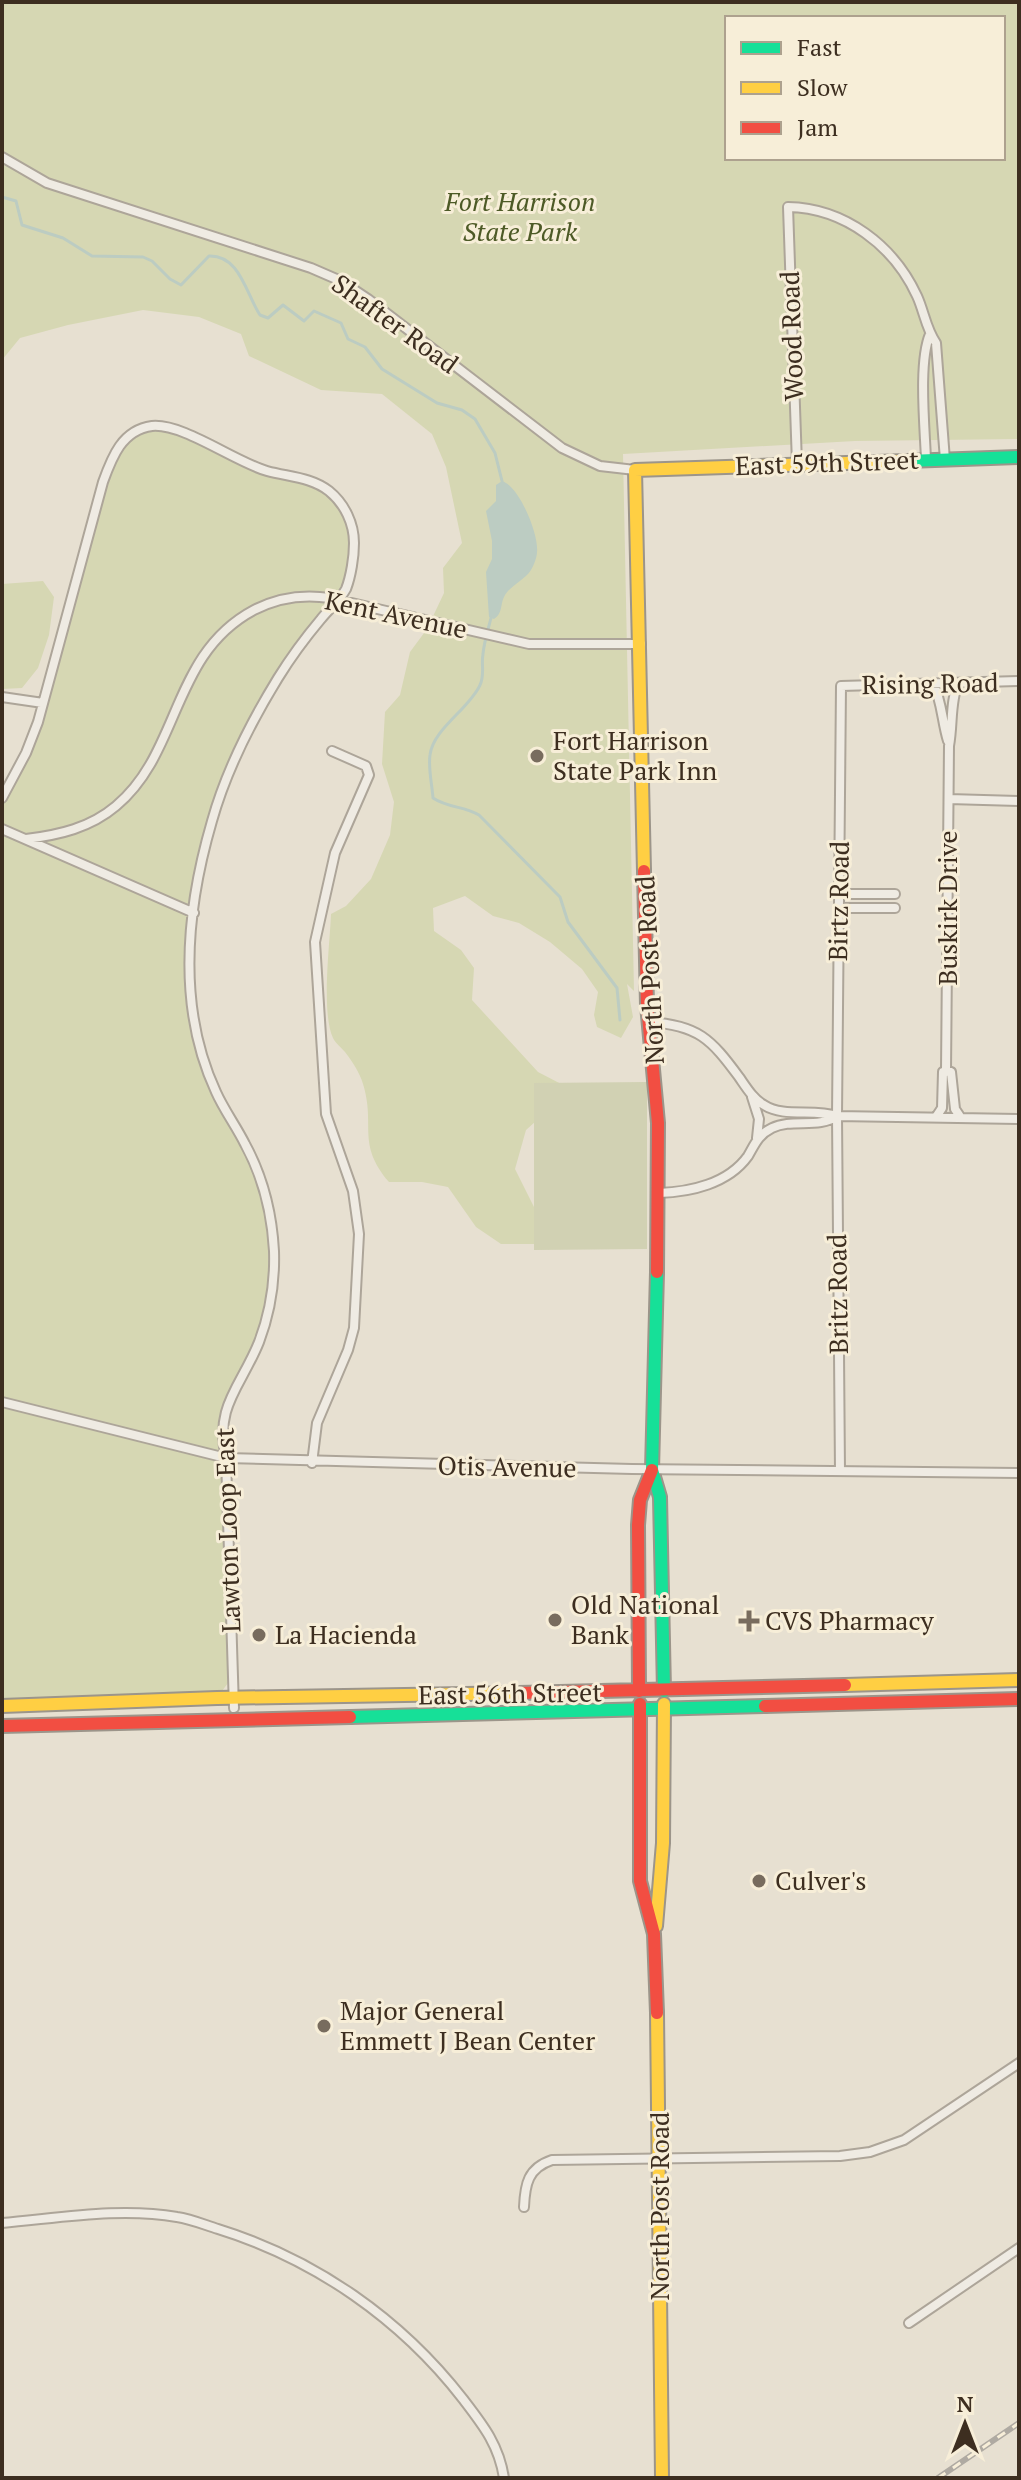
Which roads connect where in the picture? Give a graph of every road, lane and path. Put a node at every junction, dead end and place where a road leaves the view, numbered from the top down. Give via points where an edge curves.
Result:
1 (2, 157) edge
2 (930, 334) junction
3 (1019, 457) edge
4 (926, 460) junction
5 (945, 460) junction
6 (797, 464) junction
7 (635, 470) junction
8 (338, 600) junction
9 (641, 644) junction
10 (1019, 681) edge
11 (933, 683) junction
12 (958, 683) junction
13 (841, 686) joint
14 (2, 697) edge
15 (43, 703) junction
16 (949, 746) junction
17 (332, 751) dead end
18 (2, 798) edge
19 (949, 799) junction
20 (1019, 801) edge
21 (2, 829) edge
22 (26, 839) junction
23 (839, 894) junction
24 (895, 894) dead end
25 (839, 908) junction
26 (895, 908) dead end
27 (194, 913) junction
28 (649, 1022) junction
29 (946, 1071) junction
30 (751, 1094) junction
31 (837, 1116) junction
32 (936, 1117) junction
33 (961, 1118) junction
34 (1019, 1119) edge
35 (757, 1139) junction
36 (659, 1193) junction
37 (2, 1402) edge
38 (226, 1458) junction
39 (312, 1463) junction
40 (652, 1470) junction
41 (840, 1471) junction
42 (1019, 1473) edge
43 (1019, 1681) edge
44 (903, 1684) junction
45 (639, 1691) junction
46 (664, 1691) junction
47 (1019, 1699) edge
48 (945, 1702) junction
49 (234, 1703) junction
50 (848, 1704) junction
51 (2, 1706) edge
52 (640, 1710) junction
53 (664, 1710) junction
54 (2, 1726) edge
55 (654, 1934) junction
56 (1019, 2063) edge
57 (660, 2160) junction
58 (524, 2207) dead end
59 (2, 2223) edge
60 (1019, 2248) edge
61 (909, 2323) dead end
62 (504, 2478) edge
63 (662, 2478) edge

1 - 7 street, Shafter Road via 47,183 341,281 562,448 600,466
2 - 4 street via 924,379
2 - 5 street via 936,343
2 - 6 street, Wood Road via 913,288 880,244 843,220 788,207
3 - 5 main road, East 59th Street
4 - 5 main road, East 59th Street
4 - 6 main road, East 59th Street
6 - 7 main road, East 59th Street
7 - 9 main road, North Post Road
8 - 9 street, Kent Avenue via 539,645
8 - 15 street via 348,582 354,540 347,513 330,492 307,480 249,465 177,430 142,429 115,450 103,482
8 - 22 street, Kent Avenue via 291,598 234,621 204,651 147,768 124,798 82,827
8 - 27 street, Lawton Loop East via 281,674 230,772 205,847
9 - 28 main road, North Post Road
10 - 12 street, Rising Road
11 - 12 street, Rising Road
11 - 13 street, Rising Road
11 - 16 street, Buskirk Drive
12 - 16 street, Buskirk Drive via 952,696
13 - 23 street, Birtz Road
14 - 15 street
15 - 18 street via 26,753
16 - 19 street, Buskirk Drive
17 - 39 street via 366,766 369,775 335,853 315,942 326,1114 357,1209 357,1308 350,1346 317,1423
19 - 20 street
19 - 29 street, Buskirk Drive
21 - 22 street
22 - 27 street
23 - 24 street
23 - 25 street, Birtz Road
25 - 26 street
25 - 31 street, Birtz Road
27 - 38 street, Lawton Loop East via 189,981 196,1037 217,1095 257,1168 274,1245 264,1327 223,1417
28 - 30 street via 681,1026 706,1037
28 - 36 main road, North Post Road via 657,1089
29 - 32 street, Buskirk Drive
29 - 33 street, Buskirk Drive via 951,1072
30 - 31 street via 769,1108
30 - 35 street via 759,1119
31 - 32 street
31 - 35 street via 829,1122 782,1124
31 - 41 street, Britz Road
32 - 33 street
33 - 34 street
35 - 36 street via 740,1164 704,1187
36 - 40 main road, North Post Road
37 - 38 street, Otis Avenue
38 - 39 street, Otis Avenue
38 - 49 street, Lawton Loop East
39 - 40 street, Otis Avenue
40 - 41 street, Otis Avenue
40 - 45 main road, North Post Road via 640,1500 638,1525
40 - 46 main road, North Post Road via 660,1497
41 - 42 street, Otis Avenue
43 - 44 main road, East 56th Street
43 - 48 main road via 998,1690 951,1693
44 - 46 main road, East 56th Street
44 - 50 main road via 898,1694 863,1695
45 - 46 main road, East 56th Street
45 - 49 main road, East 56th Street
45 - 52 main road, North Post Road
46 - 53 main road, North Post Road
47 - 48 main road, East 56th Street
48 - 50 main road, East 56th Street
49 - 51 main road, East 56th Street
50 - 53 main road, East 56th Street
52 - 53 main road, East 56th Street
52 - 54 main road, East 56th Street
52 - 55 main road, North Post Road via 640,1881
53 - 55 main road, North Post Road via 663,1882
55 - 57 main road, North Post Road
56 - 57 street via 904,2140 879,2150 840,2156
57 - 58 street via 547,2161 528,2177
57 - 63 main road, North Post Road
59 - 62 street via 113,2213 178,2217 275,2249 354,2294 413,2341 492,2435
60 - 61 street

